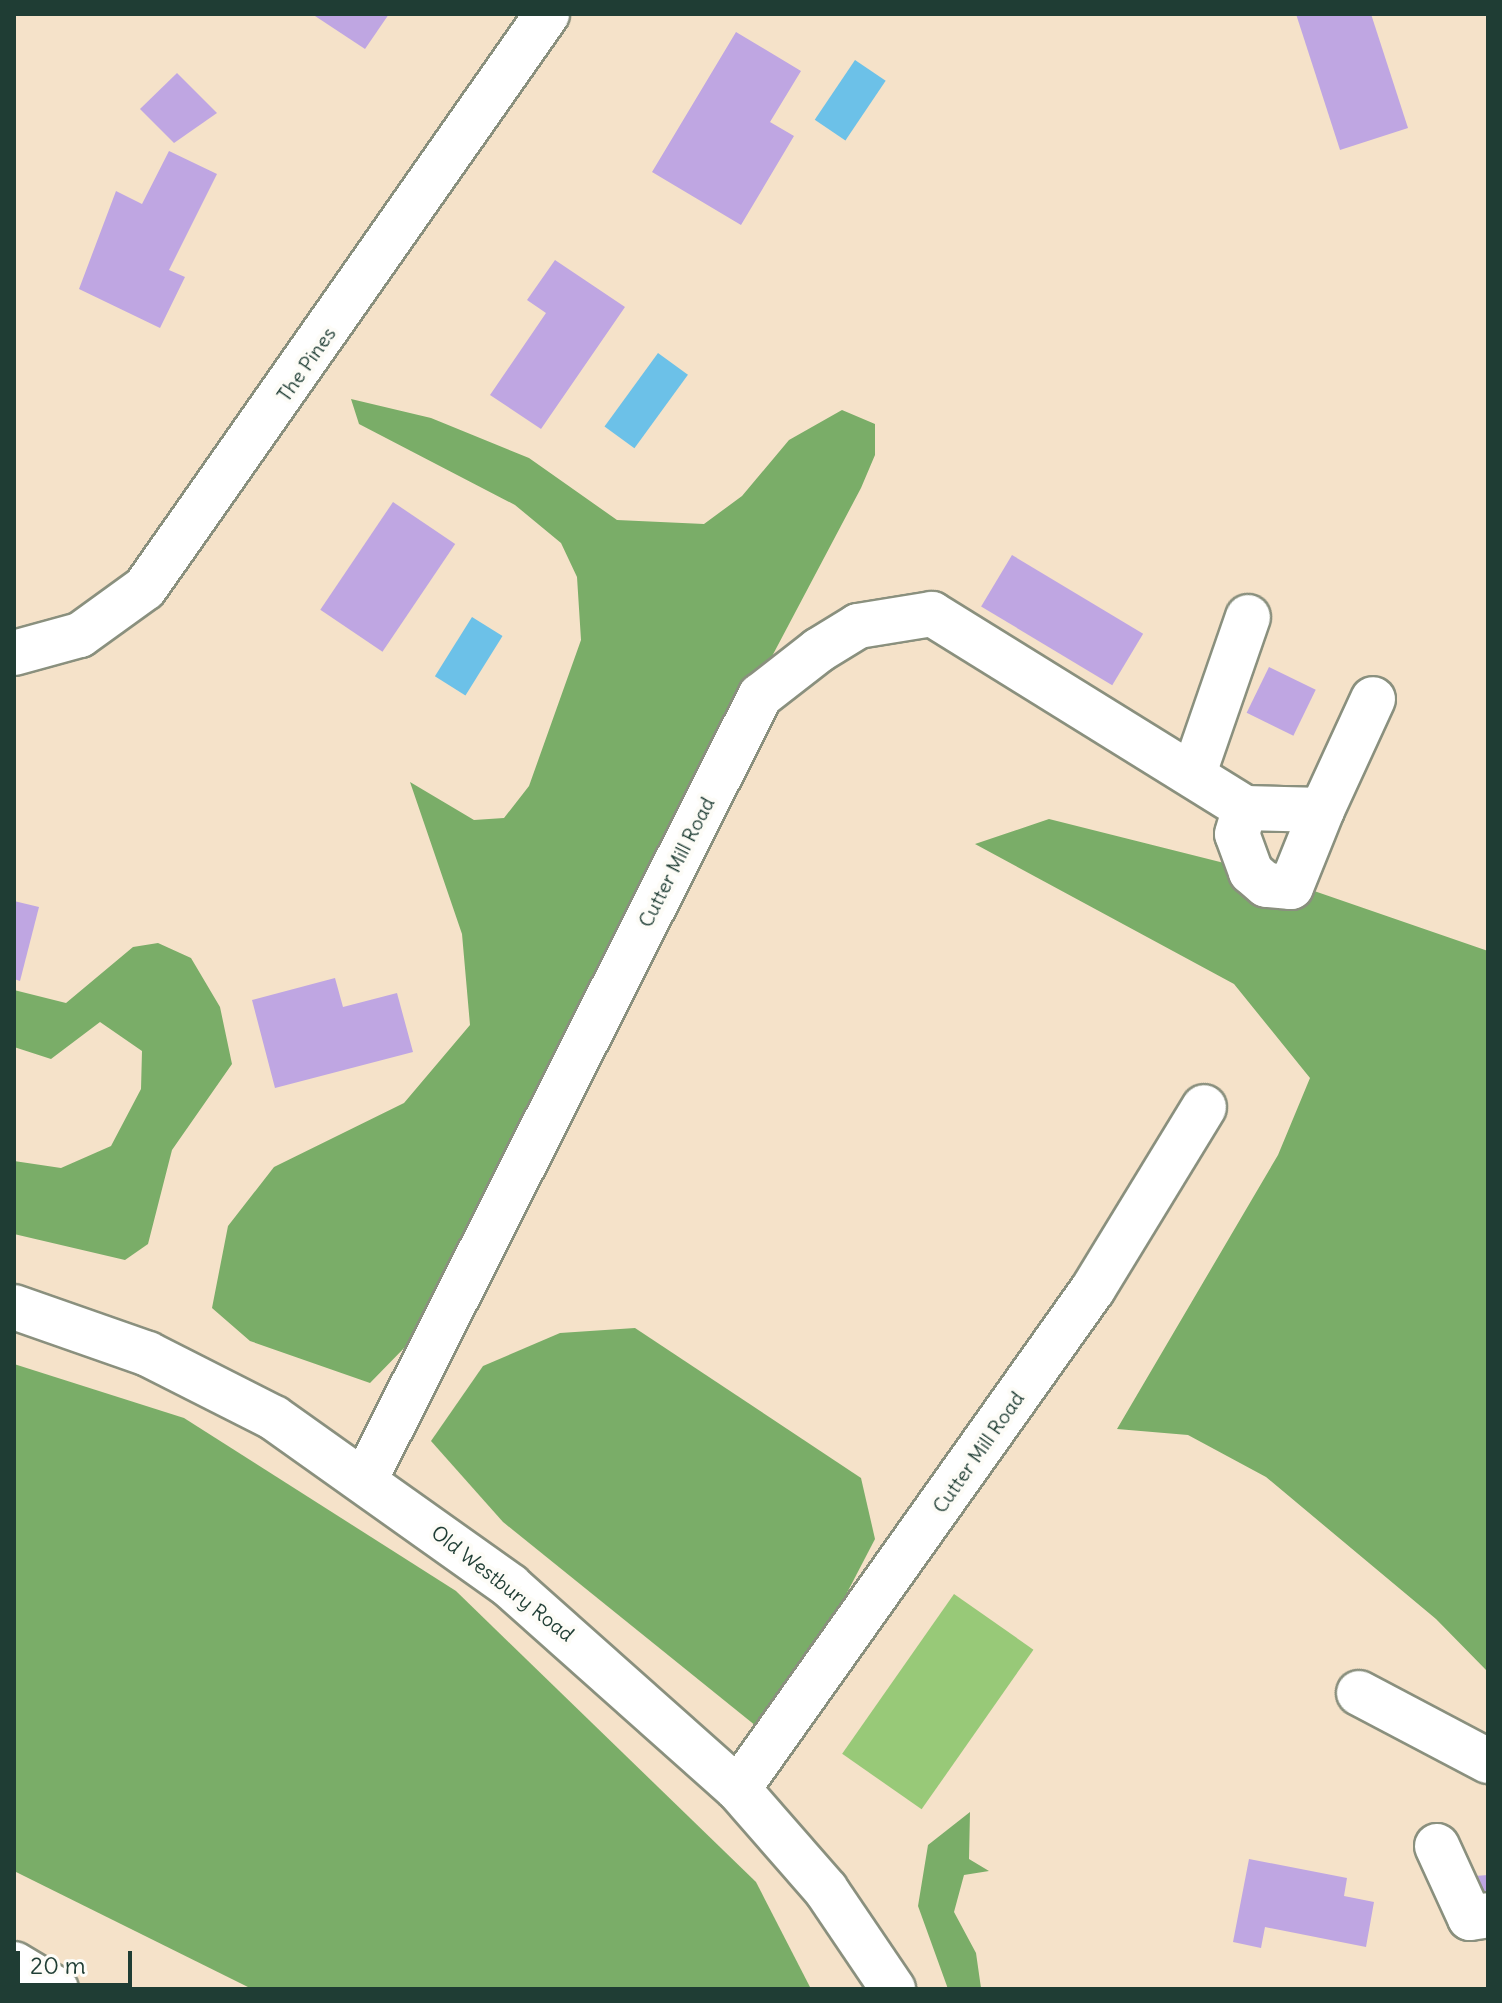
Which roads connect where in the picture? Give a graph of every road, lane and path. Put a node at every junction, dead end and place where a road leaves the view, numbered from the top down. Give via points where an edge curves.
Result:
1 (547, 14) edge
2 (1248, 617) dead end
3 (14, 653) edge
4 (1373, 699) dead end
5 (1194, 773) junction
6 (1245, 808) junction
7 (1322, 810) junction
8 (1204, 1107) dead end
9 (14, 1307) edge
10 (366, 1478) junction
11 (1359, 1693) dead end
12 (1488, 1761) edge
13 (738, 1789) junction
14 (1437, 1846) dead end
15 (1488, 1915) edge
16 (14, 1964) edge
17 (56, 1989) edge
18 (893, 1989) edge

1 - 3 main road, The Pines via 145,588 80,635
2 - 5 main road
4 - 7 main road
5 - 6 main road, Cutter Mill Road
5 - 10 main road, Cutter Mill Road via 932,614 858,626 760,696
6 - 7 main road
6 - 7 main road via 1237,834 1251,872 1266,885 1291,887
8 - 13 main road, Cutter Mill Road via 1093,1289
9 - 10 main road, Old Westbury Road via 192,1374
10 - 13 main road, Old Westbury Road via 547,1617
11 - 12 main road
13 - 18 main road, Old Westbury Road via 826,1890
14 - 15 main road via 1470,1918
16 - 17 main road

